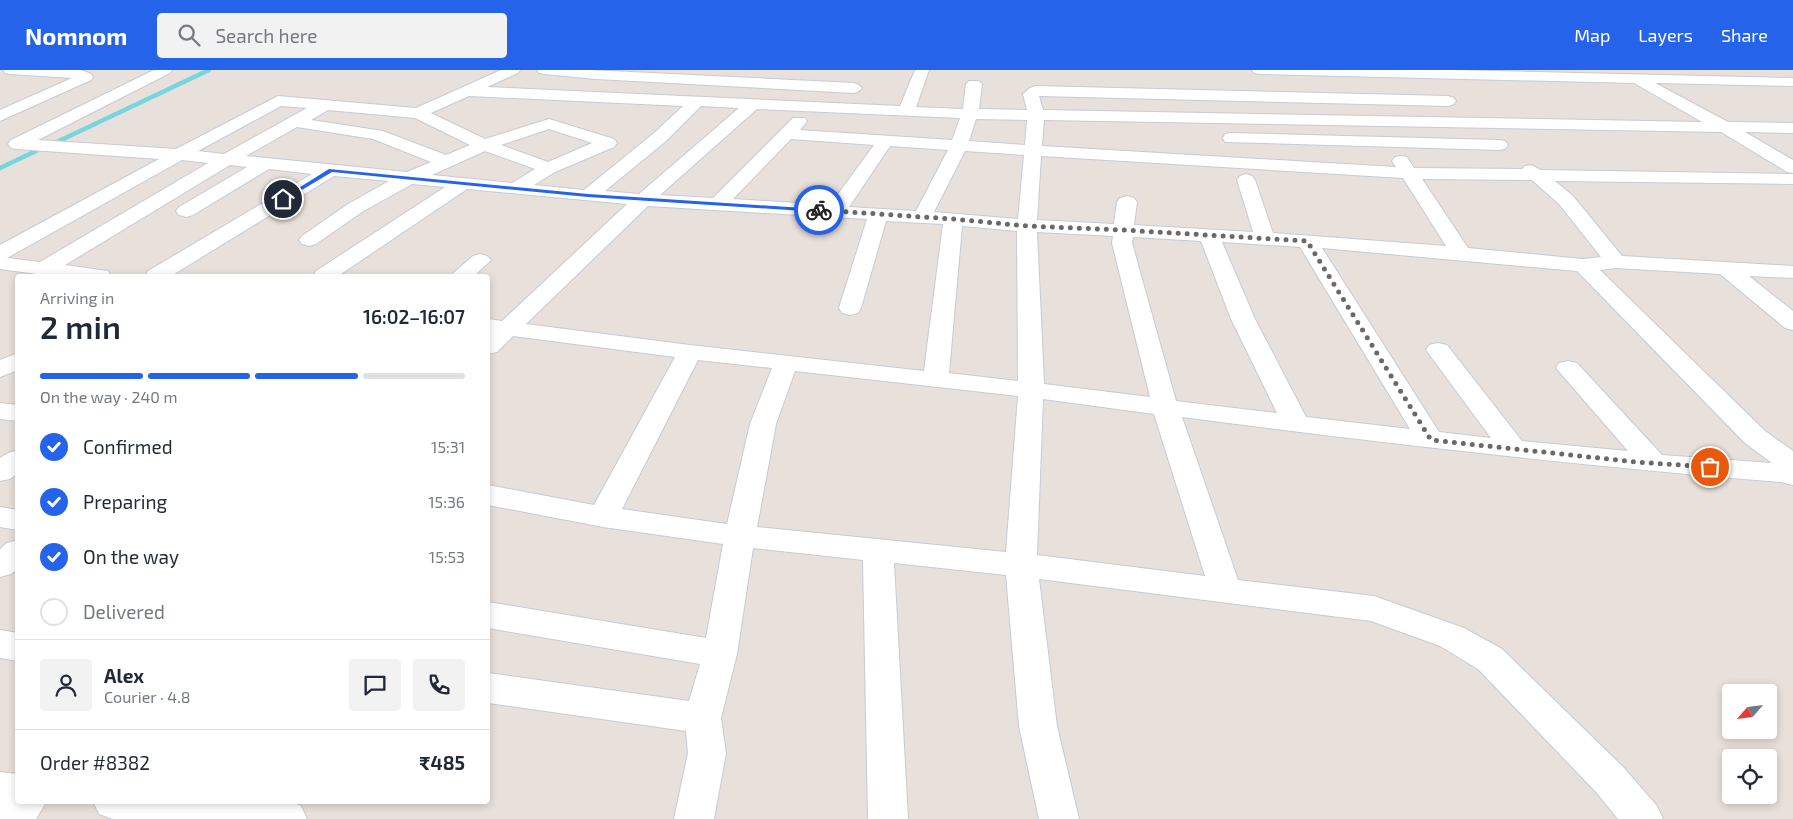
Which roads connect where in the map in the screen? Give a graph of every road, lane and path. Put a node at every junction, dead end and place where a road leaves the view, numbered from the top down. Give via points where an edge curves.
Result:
1 (10, 70) edge
2 (98, 70) edge
3 (165, 70) edge
4 (513, 70) edge
5 (544, 70) edge
6 (922, 70) edge
7 (1259, 70) edge
8 (1623, 70) edge
9 (1422, 72) edge
10 (79, 74) junction
11 (1636, 80) junction
12 (1793, 82) edge
13 (974, 84) dead end
14 (469, 91) junction
15 (7, 98) edge
16 (1448, 101) junction
17 (696, 102) junction
18 (753, 104) junction
19 (325, 105) junction
20 (812, 107) junction
21 (846, 108) junction
22 (906, 111) junction
23 (418, 113) junction
24 (970, 114) junction
25 (0, 116) edge
26 (295, 122) junction
27 (1375, 122) junction
28 (1473, 123) junction
29 (1723, 126) junction
30 (1793, 128) edge
31 (1039, 132) junction
32 (786, 134) junction
33 (831, 137) junction
34 (1211, 138) dead end
35 (886, 140) junction
36 (1388, 141) junction
37 (17, 144) junction
38 (484, 145) junction
39 (959, 145) junction
40 (1499, 145) junction
41 (0, 152) edge
42 (181, 155) junction
43 (228, 159) junction
44 (445, 161) junction
45 (267, 163) junction
46 (549, 168) junction
47 (1793, 168) edge
48 (331, 170) junction
49 (1408, 173) junction
50 (1536, 174) junction
51 (408, 178) junction
52 (1793, 179) edge
53 (1246, 180) dead end
54 (464, 183) junction
55 (516, 188) junction
56 (588, 196) junction
57 (644, 199) junction
58 (1127, 202) dead end
59 (718, 204) junction
60 (186, 211) dead end
61 (836, 211) junction
62 (878, 214) junction
63 (922, 217) junction
64 (953, 219) junction
65 (1027, 226) junction
66 (1123, 230) junction
67 (1209, 235) junction
68 (1265, 239) junction
69 (309, 240) dead end
70 (1307, 241) junction
71 (0, 254) edge
72 (1462, 254) junction
73 (480, 260) dead end
74 (1616, 262) junction
75 (0, 263) edge
76 (1583, 265) junction
77 (43, 269) junction
78 (1727, 269) junction
79 (1793, 272) edge
80 (84, 274) edge
81 (159, 274) edge
82 (327, 274) edge
83 (463, 274) edge
84 (850, 308) dead end
85 (1793, 323) edge
86 (498, 328) edge
87 (490, 343) edge
88 (1438, 350) dead end
89 (690, 352) junction
90 (15, 362) edge
91 (786, 363) junction
92 (1568, 368) dead end
93 (0, 370) edge
94 (936, 379) junction
95 (1031, 390) junction
96 (1165, 407) junction
97 (0, 411) edge
98 (15, 414) edge
99 (1296, 424) junction
100 (1431, 440) junction
101 (1514, 449) junction
102 (15, 460) edge
103 (1793, 462) edge
104 (1654, 463) junction
105 (0, 472) edge
106 (1793, 476) edge
107 (490, 495) edge
108 (0, 517) edge
109 (604, 517) junction
110 (15, 520) edge
111 (740, 536) junction
112 (878, 551) junction
113 (15, 554) edge
114 (1022, 565) junction
115 (0, 566) edge
116 (1225, 589) junction
117 (490, 615) edge
118 (0, 644) edge
119 (15, 646) edge
120 (720, 654) junction
121 (490, 688) edge
122 (703, 718) junction
123 (0, 790) edge
124 (15, 792) edge
125 (24, 804) edge
126 (142, 804) edge
127 (278, 818) edge
128 (10, 819) edge
129 (694, 819) edge
130 (888, 819) edge
131 (1059, 819) edge
132 (1643, 819) edge

1 - 10 street
2 - 10 street
3 - 37 street
4 - 14 street
5 - 21 street via 858,82
6 - 22 street
7 - 9 street
8 - 11 street
9 - 11 street
9 - 16 street
10 - 15 street
10 - 25 street via 86,77
11 - 12 street
11 - 29 street
13 - 24 street
14 - 17 street
14 - 23 street
16 - 28 street
16 - 31 street via 1035,91 1031,94
17 - 18 street
17 - 56 street via 660,137
18 - 20 street
18 - 57 street
19 - 23 street
19 - 26 street
19 - 42 street via 278,101
20 - 21 street
20 - 32 street
21 - 22 street
21 - 33 street
22 - 24 street
23 - 38 street
24 - 31 street
24 - 39 street
26 - 43 street
26 - 44 street via 376,135
27 - 28 street
27 - 31 street
27 - 36 street
28 - 29 street
28 - 40 street
29 - 30 street
29 - 47 street
31 - 39 street
31 - 49 street via 1212,162
31 - 65 street
32 - 33 street
32 - 59 street
33 - 35 street
34 - 36 street
35 - 39 street
35 - 61 street
36 - 40 street
36 - 49 street
37 - 41 street
37 - 42 street
38 - 44 street
38 - 46 street
38 - 46 street via 549,124 608,143
39 - 63 street
40 - 50 street
42 - 43 street
42 - 71 street
43 - 45 street
43 - 77 street
44 - 51 street
45 - 48 street
45 - 60 street
46 - 55 street
48 - 51 street
48 - 81 street
49 - 50 street
49 - 72 street
50 - 52 street
50 - 74 street via 1566,200
51 - 54 street
51 - 69 street via 354,208
53 - 68 street
54 - 55 street
54 - 82 street
55 - 56 street
56 - 57 street
57 - 59 street
57 - 86 street
58 - 66 street
59 - 61 street
61 - 62 street
62 - 63 street
62 - 84 street
63 - 64 street
64 - 65 street
64 - 94 street
65 - 66 street
65 - 95 street
66 - 67 street
66 - 96 street via 1122,243
67 - 68 street
67 - 99 street via 1243,319
68 - 70 street
70 - 72 street
70 - 100 street
72 - 76 street
73 - 83 street
74 - 76 street
74 - 78 street
75 - 77 street
76 - 103 street via 1755,437
77 - 80 street
78 - 79 street
78 - 85 street
86 - 87 street
86 - 89 street
88 - 101 street
89 - 91 street
89 - 109 street
90 - 93 street
91 - 94 street
91 - 111 street via 763,424
92 - 104 street
94 - 95 street
95 - 96 street
95 - 114 street
96 - 99 street
96 - 116 street
97 - 98 street
99 - 100 street
100 - 101 street
101 - 104 street
102 - 105 street
104 - 106 street via 1786,472
107 - 109 street
108 - 110 street
109 - 111 street
111 - 112 street
111 - 120 street
112 - 114 street
112 - 130 street
113 - 115 street
114 - 116 street
114 - 131 street via 1038,726
116 - 132 street via 1374,609 1452,637 1490,660 1610,780
117 - 120 street
118 - 119 street
120 - 122 street
121 - 122 street
122 - 129 street via 707,753
123 - 124 street
125 - 128 street
126 - 127 street

